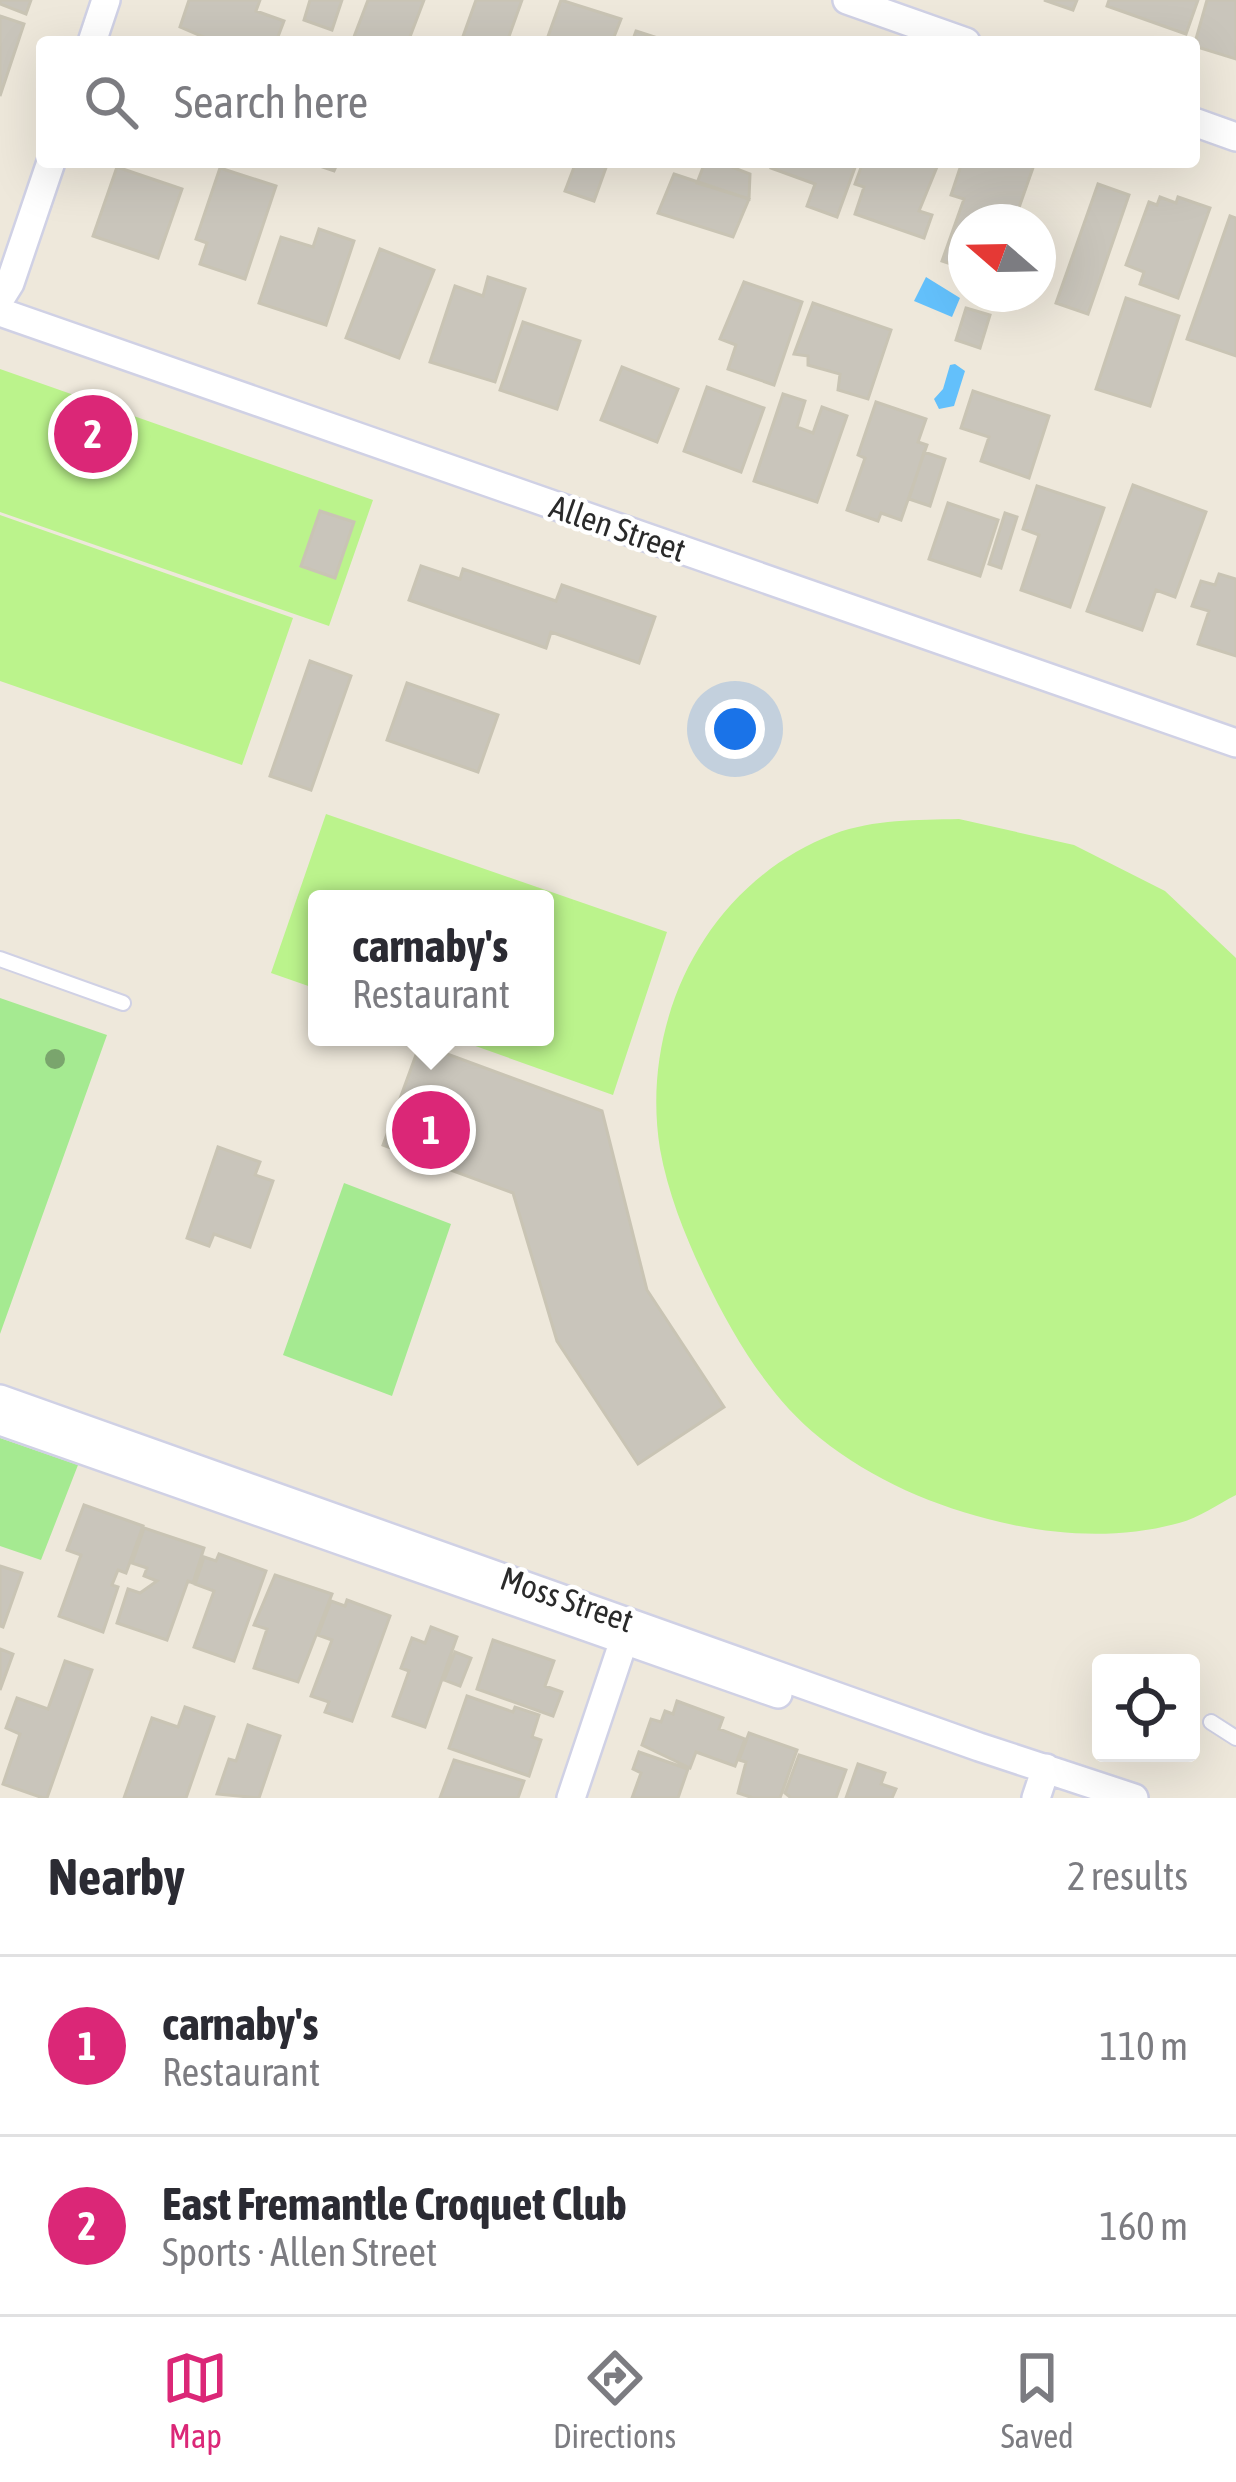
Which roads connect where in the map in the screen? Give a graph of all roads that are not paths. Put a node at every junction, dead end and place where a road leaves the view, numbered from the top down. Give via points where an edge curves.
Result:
1 (106, 0) edge
2 (847, 0) edge
3 (94, 36) edge
4 (949, 36) edge
5 (1200, 124) edge
6 (1236, 137) edge
7 (49, 168) edge
8 (0, 298) edge
9 (0, 312) edge
10 (1236, 743) edge
11 (0, 959) edge
12 (123, 1003) dead end
13 (0, 1399) edge
14 (0, 1421) edge
15 (627, 1630) junction
16 (1210, 1721) dead end
17 (1236, 1738) edge
18 (1041, 1784) edge
19 (572, 1798) edge
20 (1076, 1798) edge
21 (1134, 1798) edge

1 - 3 street
2 - 4 street
5 - 6 street
7 - 8 street
9 - 10 street, Allen Street
11 - 12 lane
13 - 15 street, Moss Street
14 - 15 street, Moss Street
15 - 18 street, Moss Street
15 - 19 street
16 - 17 lane
18 - 20 street, Moss Street
18 - 21 street, Moss Street

